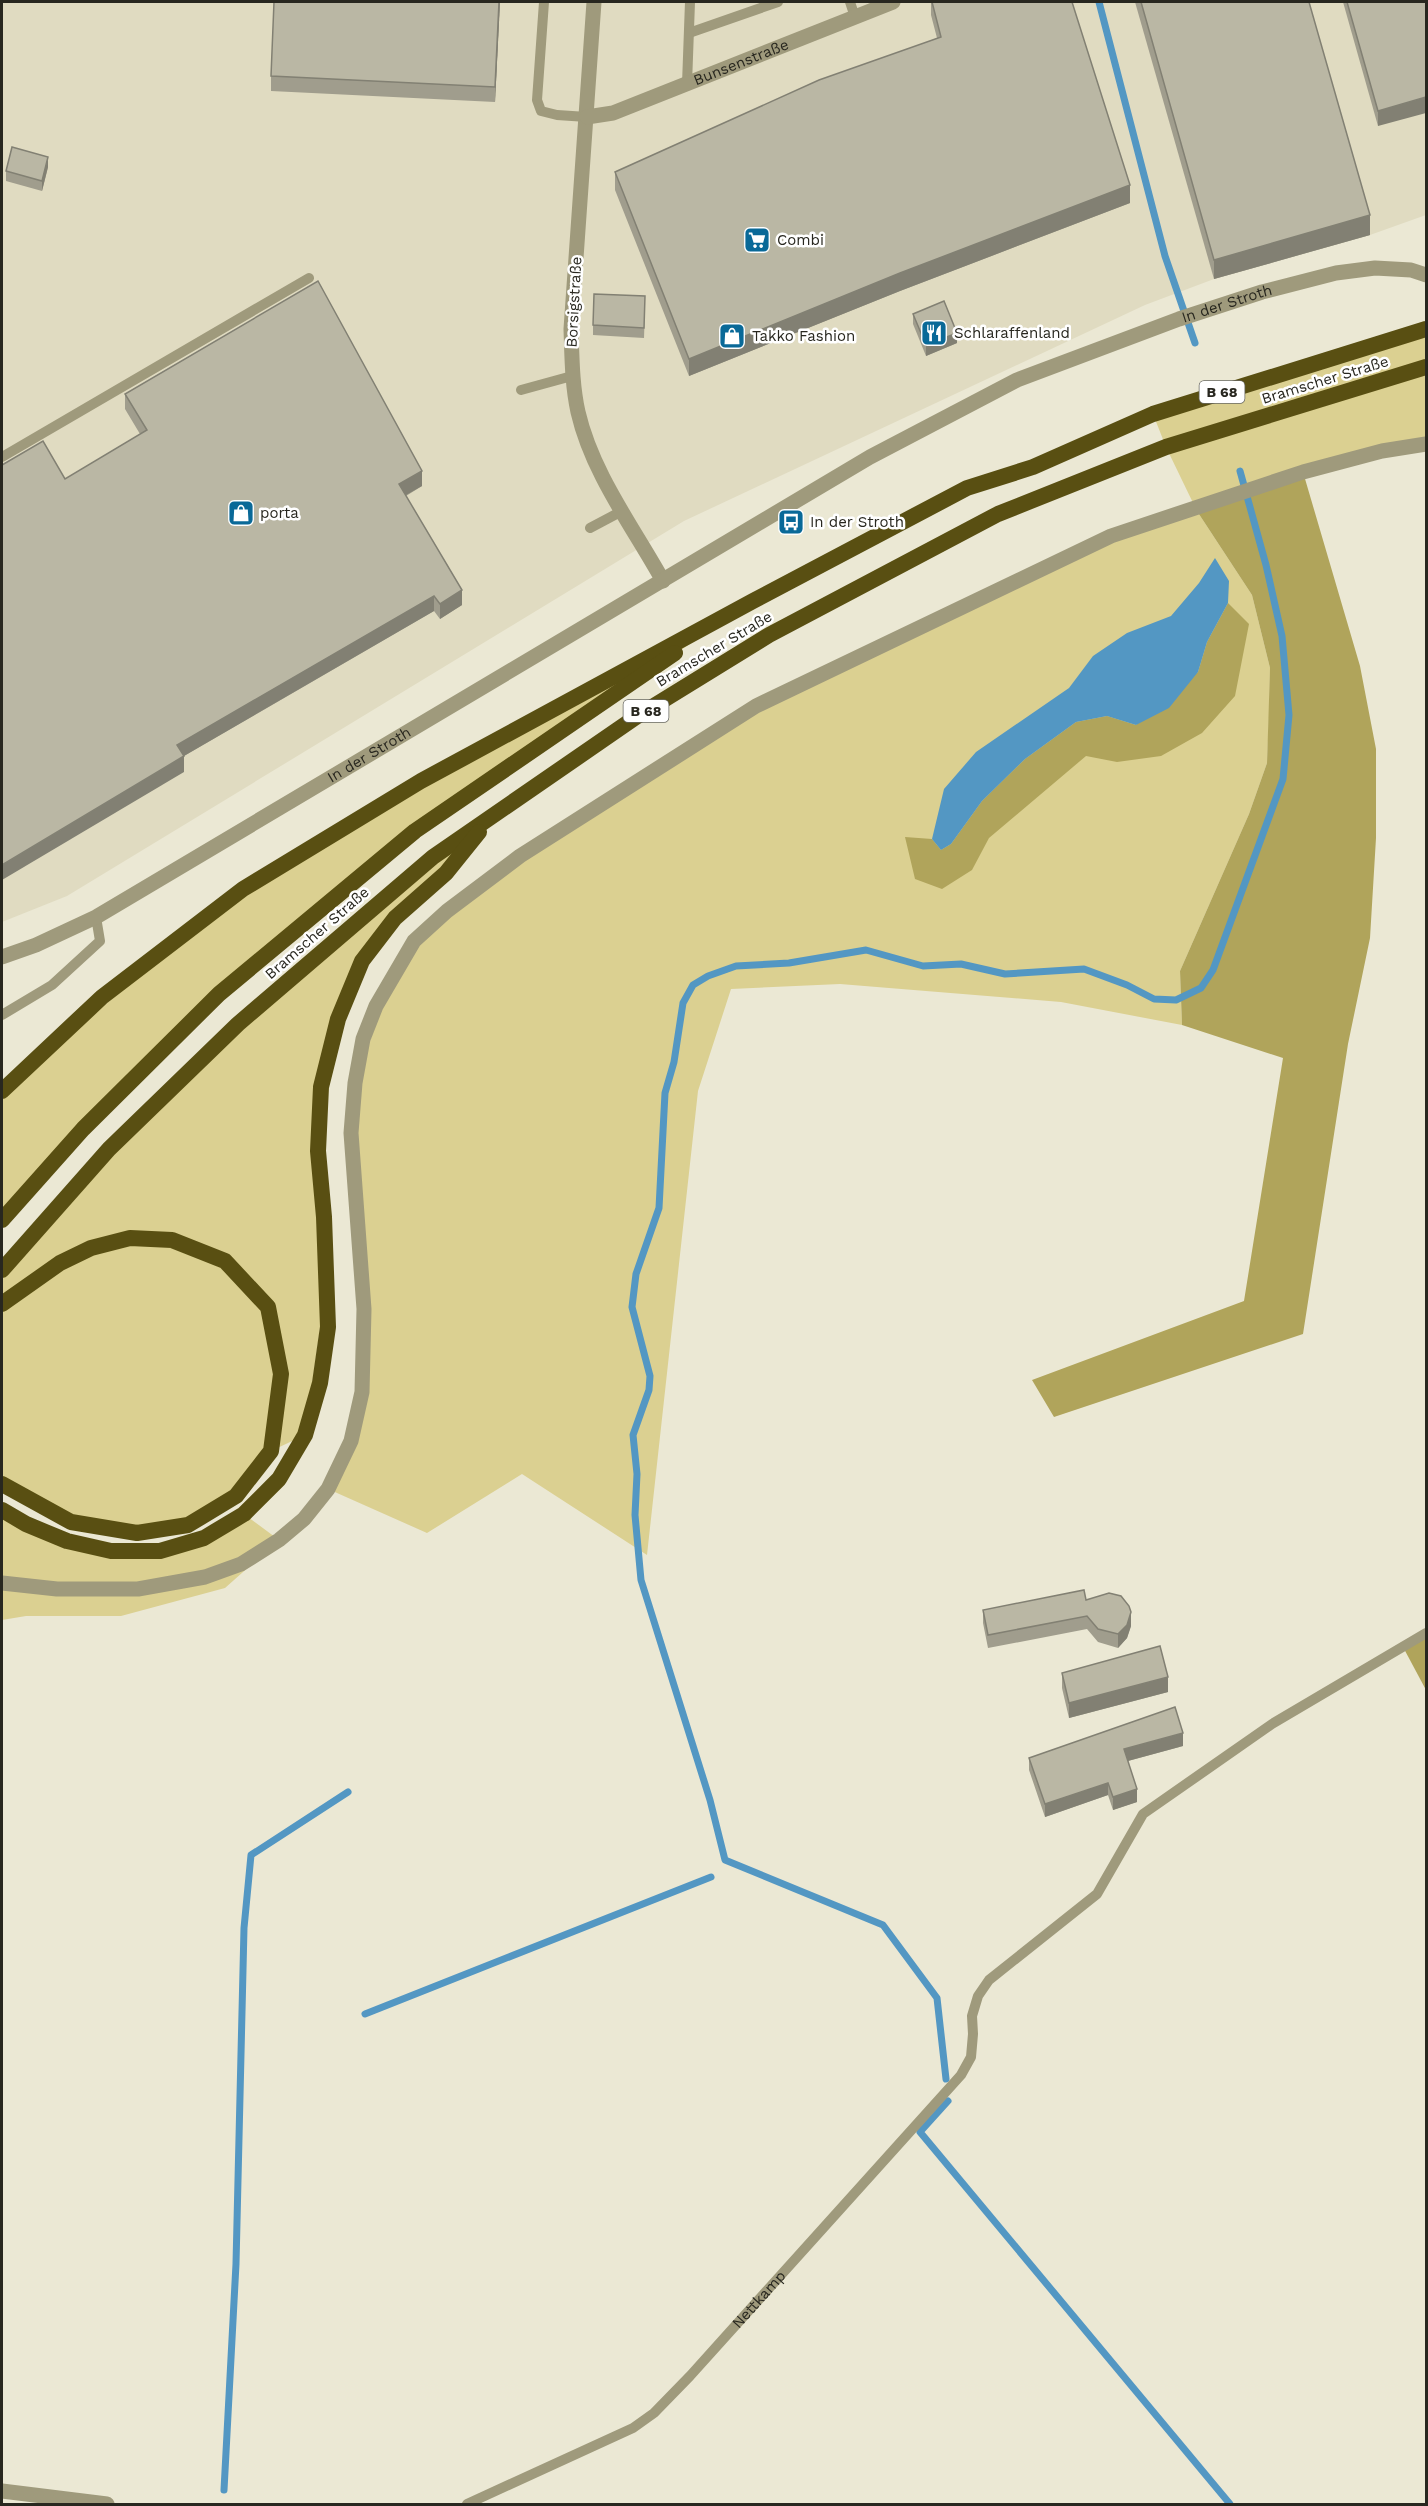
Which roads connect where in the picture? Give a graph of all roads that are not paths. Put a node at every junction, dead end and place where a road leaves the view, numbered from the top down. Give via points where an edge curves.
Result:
1 (544, 2) edge
2 (594, 2) edge
3 (690, 2) edge
4 (778, 2) edge
5 (850, 2) edge
6 (893, 2) edge
7 (855, 17) junction
8 (688, 33) junction
9 (687, 84) junction
10 (586, 117) junction
11 (1426, 275) edge
12 (309, 278) dead end
13 (1422, 331) edge
14 (1426, 367) edge
15 (572, 376) junction
16 (521, 390) dead end
17 (1426, 444) edge
18 (2, 457) edge
19 (622, 511) junction
20 (590, 528) dead end
21 (663, 581) junction
22 (753, 601) junction
23 (492, 816) junction
24 (96, 917) junction
25 (2, 957) edge
26 (2, 1015) edge
27 (2, 1091) edge
28 (2, 1220) edge
29 (2, 1270) edge
30 (2, 1304) edge
31 (2, 1484) edge
32 (2, 1510) edge
33 (2, 1583) edge
34 (1426, 1633) edge
35 (2, 2492) edge
36 (107, 2505) edge
37 (467, 2505) edge

1 - 10 lane via 537,100 541,111
2 - 10 street, Borsigstraße
3 - 8 lane
4 - 8 lane
5 - 7 lane
6 - 7 street, Bunsenstraße
7 - 9 street, Bunsenstraße
8 - 9 lane
9 - 10 street, Bunsenstraße via 613,113
10 - 15 street, Borsigstraße via 571,329
11 - 21 street, In der Stroth via 1375,268 1336,273 1186,317 1017,380 870,457
12 - 18 lane
13 - 22 highway, B 68 via 1153,414 1033,467 967,488
14 - 23 highway, Bramscher Straße / B 68 via 1166,447 998,514 769,635 636,717
15 - 16 lane
15 - 19 street, Borsigstraße via 589,448
17 - 33 street via 1382,451 1111,536 756,706 520,856 447,911 414,940 376,1006 363,1039 351,1133 364,1309 362,1392 351,1441 328,1489 304,1519 279,1540 241,1564 205,1577 138,1589 57,1589
19 - 20 lane
19 - 21 street, Borsigstraße
21 - 24 street, In der Stroth
22 - 27 highway via 421,781 243,889 102,998
22 - 28 highway, B 68 via 415,831 219,994 83,1129
23 - 29 highway, Bramscher Straße / B 68 via 433,857 238,1024 110,1149
23 - 32 highway via 446,873 395,918 368,952 338,1018 321,1087 318,1151 328,1326 320,1383 305,1435 279,1479 244,1514 204,1538 160,1551 111,1551 67,1541
24 - 25 street, In der Stroth
24 - 26 lane via 100,941 52,985
30 - 31 highway via 60,1263 91,1248 130,1238 172,1240 225,1261 268,1307 281,1374 271,1451 236,1496 188,1525 136,1533 70,1522
34 - 37 lane, Nettkamp via 1272,1724 1143,1814 1096,1894 989,1980 978,1996 972,2016 971,2057 961,2075 654,2413 608,2441
35 - 36 street

